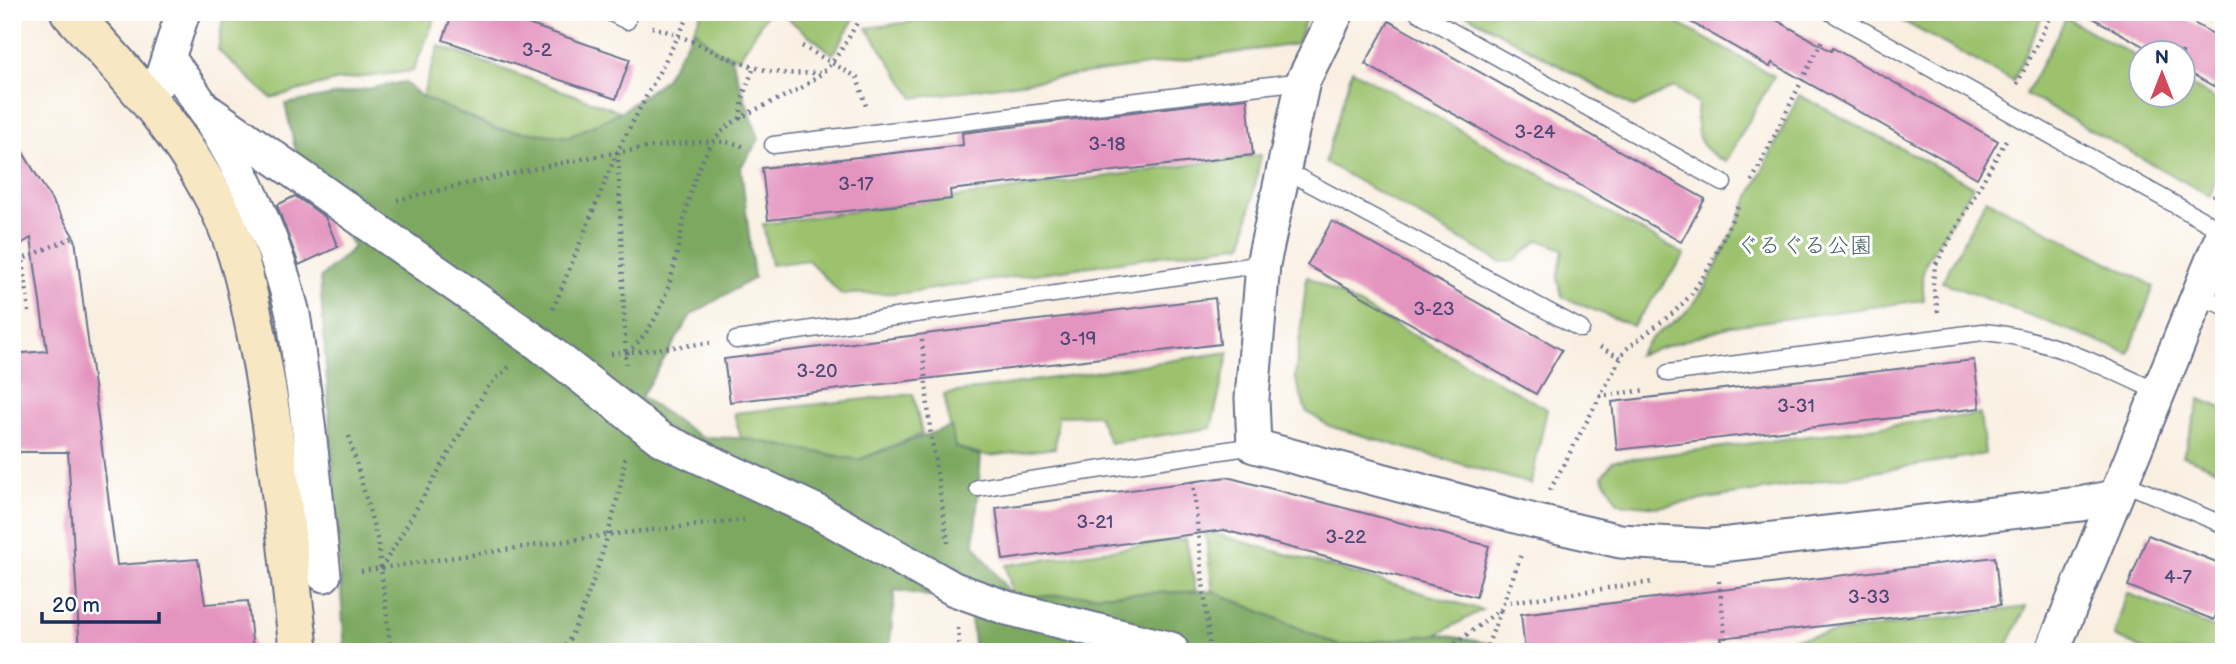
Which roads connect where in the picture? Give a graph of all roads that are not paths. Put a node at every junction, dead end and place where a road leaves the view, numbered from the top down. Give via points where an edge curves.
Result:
1 (70, 12) edge
2 (183, 12) edge
3 (609, 12) edge
4 (1337, 12) edge
5 (1417, 12) edge
6 (1833, 14) edge
7 (627, 21) dead end
8 (168, 58) junction
9 (1303, 81) junction
10 (153, 103) junction
11 (206, 110) junction
12 (773, 145) dead end
13 (1285, 170) junction
14 (1723, 183) dead end
15 (2224, 232) edge
16 (1263, 264) junction
17 (2211, 301) edge
18 (1581, 329) dead end
19 (736, 340) road end
20 (1668, 373) road end
21 (2160, 393) junction
22 (1254, 446) junction
23 (978, 488) dead end
24 (2118, 490) junction
25 (2224, 525) edge
26 (324, 575) dead end
27 (1177, 650) edge
28 (299, 652) edge
29 (1131, 652) edge
30 (2052, 652) edge

1 - 10 street
2 - 8 street
3 - 7 lane
4 - 9 street
5 - 14 lane
6 - 15 lane
8 - 10 street
8 - 11 street
9 - 12 lane
9 - 13 street
10 - 28 street via 222,214 247,288 269,398
11 - 26 street via 261,215 292,313
11 - 27 street via 543,347 661,439 818,512 954,589 1007,608
13 - 16 street
13 - 18 lane
15 - 17 street
16 - 19 lane
16 - 22 street via 1252,398
17 - 21 street
20 - 21 lane via 1983,332 2017,334
21 - 24 street
22 - 23 lane
22 - 24 street via 1620,541 1714,545 2080,504
24 - 25 lane
24 - 30 street
27 - 29 street

